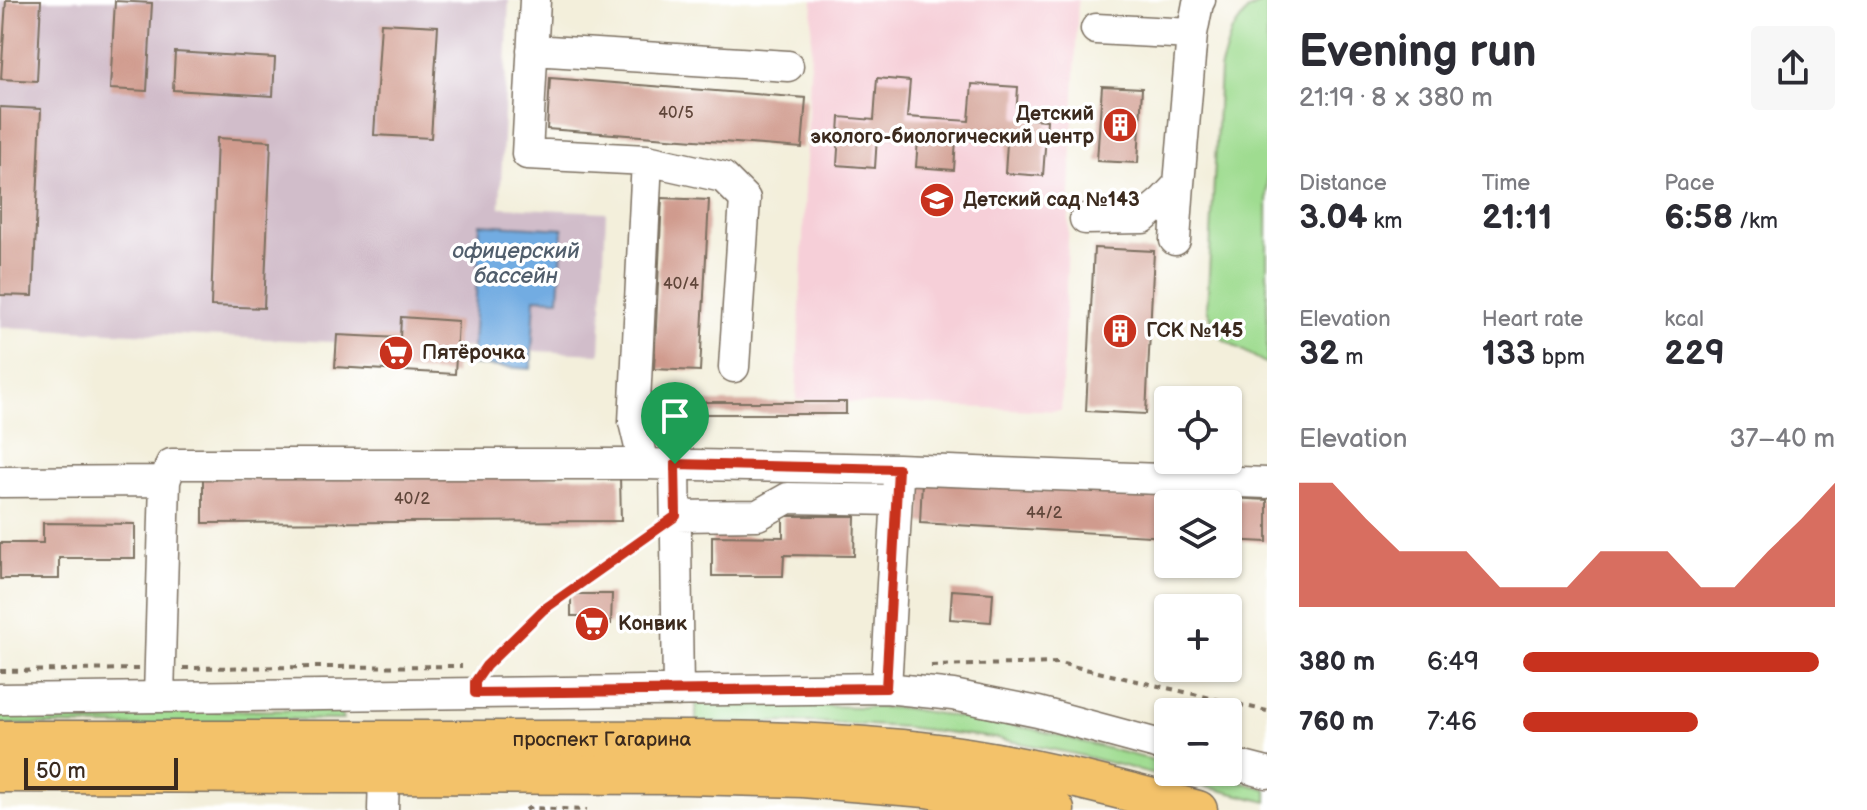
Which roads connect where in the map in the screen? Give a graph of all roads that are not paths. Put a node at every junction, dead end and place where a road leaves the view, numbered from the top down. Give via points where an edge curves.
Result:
1 (535, 0) edge
2 (1200, 0) edge
3 (1096, 29) dead end
4 (1192, 34) junction
5 (532, 50) junction
6 (788, 66) dead end
7 (647, 160) junction
8 (1179, 184) junction
9 (1085, 219) dead end
10 (1175, 240) dead end
11 (734, 367) dead end
12 (644, 464) junction
13 (675, 464) junction
14 (898, 469) junction
15 (165, 481) junction
16 (0, 482) edge
17 (1267, 483) edge
18 (897, 500) junction
19 (676, 516) junction
20 (886, 688) junction
21 (678, 691) junction
22 (159, 697) junction
23 (0, 699) edge
24 (0, 740) edge
25 (1154, 743) edge
26 (1242, 767) edge
27 (0, 773) edge
28 (1267, 773) edge
29 (384, 792) edge
30 (1055, 810) edge
31 (1198, 810) edge

1 - 5 street
2 - 4 street
3 - 4 street
4 - 8 street
5 - 6 street
5 - 7 street via 527,154
7 - 11 street via 723,177 745,199
7 - 12 street via 634,422
8 - 9 street via 1143,218
8 - 10 street
12 - 13 street
12 - 15 street via 171,464
13 - 14 street
13 - 19 street
14 - 17 street
14 - 18 street
15 - 16 street
15 - 22 street
18 - 19 street via 788,498 758,515
18 - 20 street
19 - 21 street
20 - 21 street
20 - 25 street via 1038,712
21 - 22 street
22 - 23 street
24 - 31 main road, проспект Гагарина via 824,743 1004,764
26 - 28 street
27 - 29 main road, проспект Гагарина
29 - 30 main road, проспект Гагарина via 685,775 802,778 926,788

